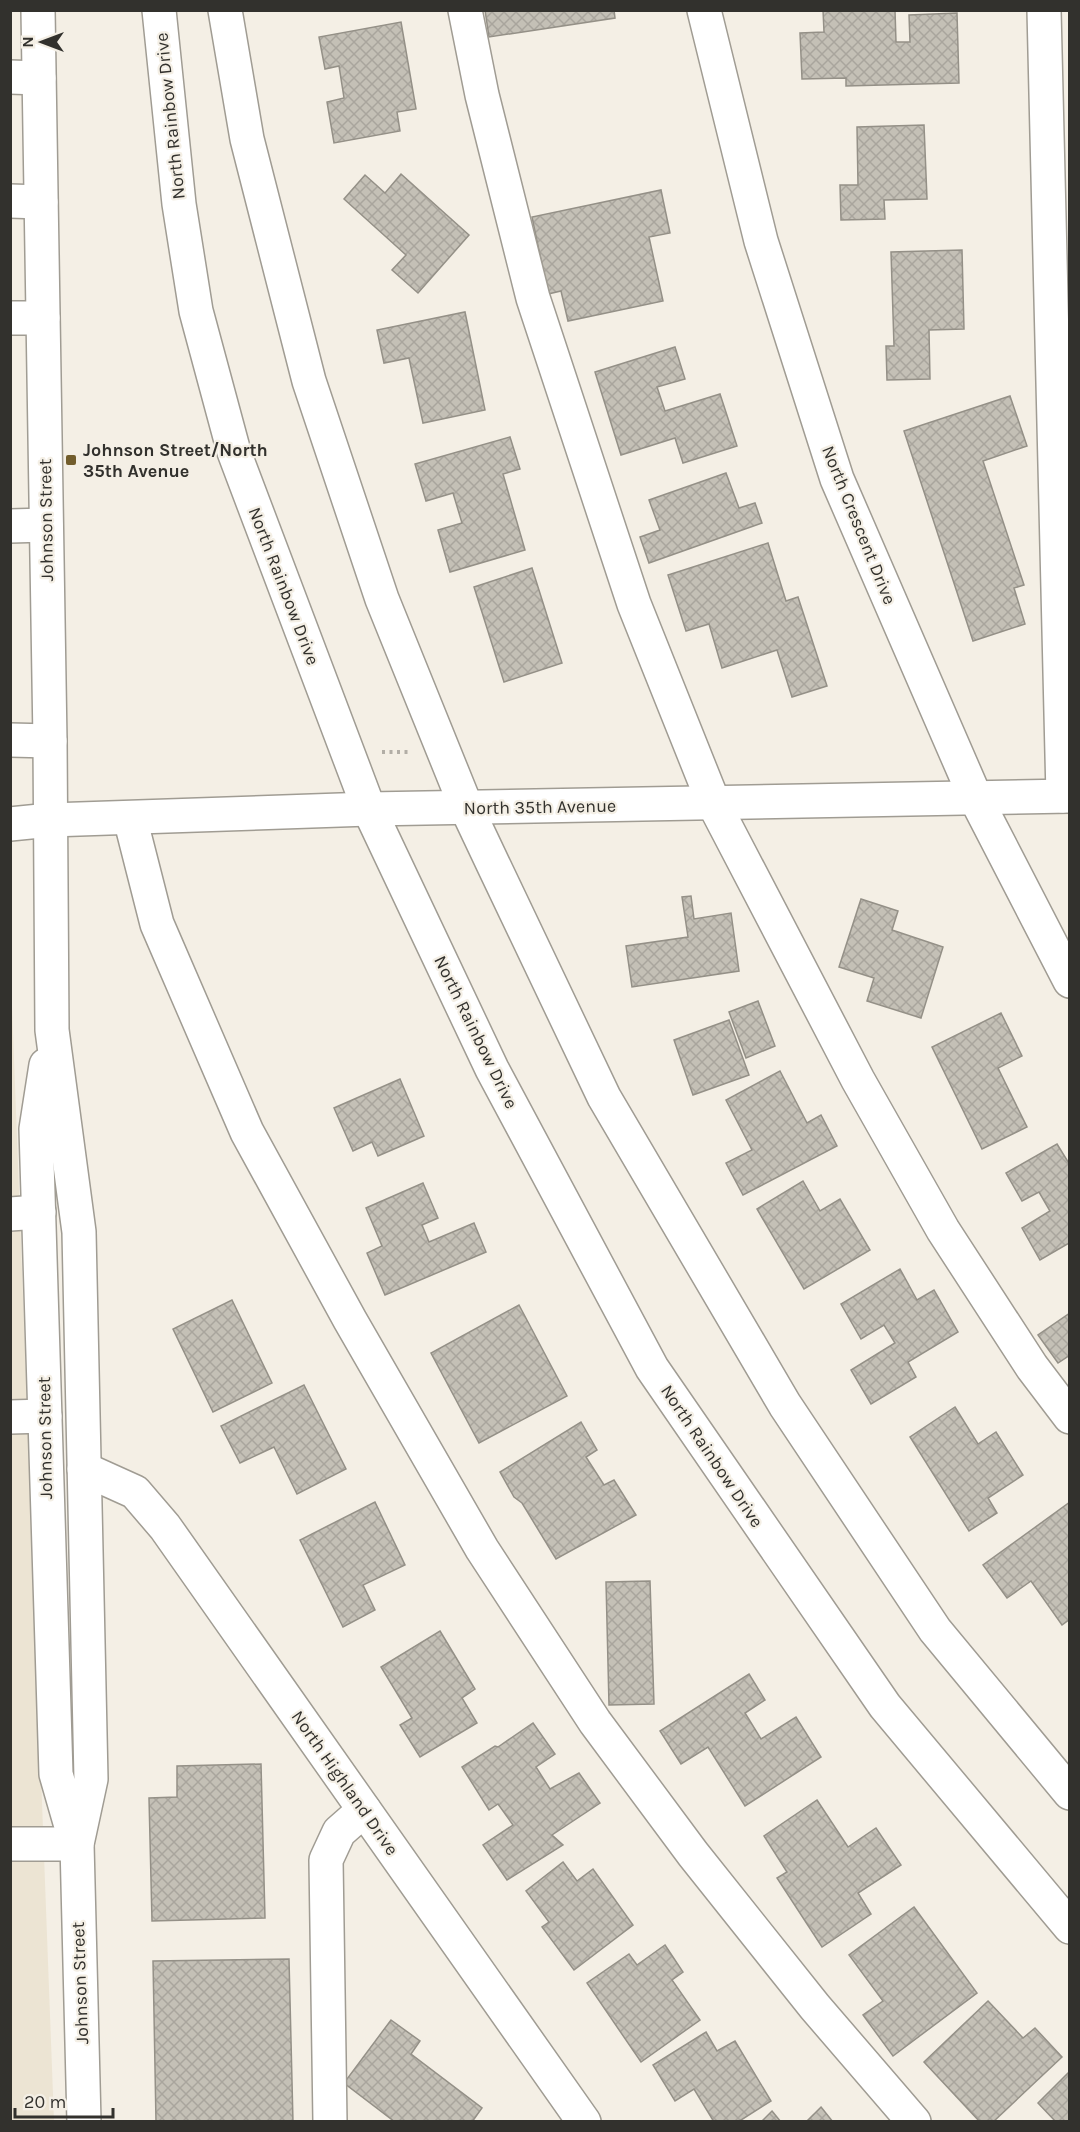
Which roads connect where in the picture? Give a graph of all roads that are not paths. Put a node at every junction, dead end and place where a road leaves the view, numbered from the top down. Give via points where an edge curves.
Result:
1 (38, 10) edge
2 (159, 10) edge
3 (225, 10) edge
4 (465, 10) edge
5 (704, 10) edge
6 (1044, 10) edge
7 (25, 78) edge
8 (26, 201) edge
9 (10, 318) edge
10 (43, 318) junction
11 (46, 525) junction
12 (10, 526) edge
13 (10, 740) edge
14 (50, 741) junction
15 (1066, 796) edge
16 (976, 799) junction
17 (714, 804) junction
18 (369, 809) junction
19 (467, 809) junction
20 (130, 818) junction
21 (50, 820) junction
22 (10, 824) edge
23 (1070, 981) edge
24 (52, 1030) junction
25 (25, 1213) edge
26 (45, 1416) junction
27 (10, 1417) edge
28 (1070, 1417) edge
29 (84, 1469) junction
30 (1070, 1793) edge
31 (364, 1810) junction
32 (77, 1844) junction
33 (10, 1845) edge
34 (1070, 1927) edge
35 (84, 2121) edge
36 (330, 2121) edge
37 (584, 2121) edge
38 (914, 2121) edge

1 - 7 street, Johnson Street
2 - 18 street, North Rainbow Drive via 179,204 199,322 234,452
3 - 19 street via 247,139 309,381 382,599
4 - 17 street via 533,298 634,604
5 - 16 street, North Crescent Drive via 761,241 837,479
6 - 15 street
7 - 8 street, Johnson Street
8 - 10 street, Johnson Street
9 - 10 street
10 - 11 street, Johnson Street
11 - 12 street
11 - 14 street, Johnson Street
13 - 14 street
14 - 21 street, Johnson Street
15 - 16 street, North 35th Avenue
16 - 17 street, North 35th Avenue
16 - 23 street, North Crescent Drive
17 - 19 street, North 35th Avenue
17 - 28 street via 858,1080 943,1230 1032,1367
18 - 19 street, North 35th Avenue
18 - 20 street, North 35th Avenue
18 - 34 street, North Rainbow Drive via 492,1069 652,1368 885,1706
19 - 30 street via 604,1097 785,1405 935,1630
20 - 21 street, North 35th Avenue
20 - 38 street via 157,924 247,1132 482,1549 595,1722 693,1854 815,2007
21 - 22 street, North 35th Avenue
21 - 24 street, Johnson Street
24 - 25 street, Johnson Street
24 - 29 street, Johnson Street via 79,1233
25 - 26 street, Johnson Street
26 - 27 street
26 - 32 street, Johnson Street via 56,1774
29 - 31 street, North Highland Drive via 135,1492 165,1527
29 - 32 street, Johnson Street via 91,1779
31 - 36 street via 339,1832 326,1860
31 - 37 street, North Highland Drive
32 - 33 street
32 - 35 street, Johnson Street

